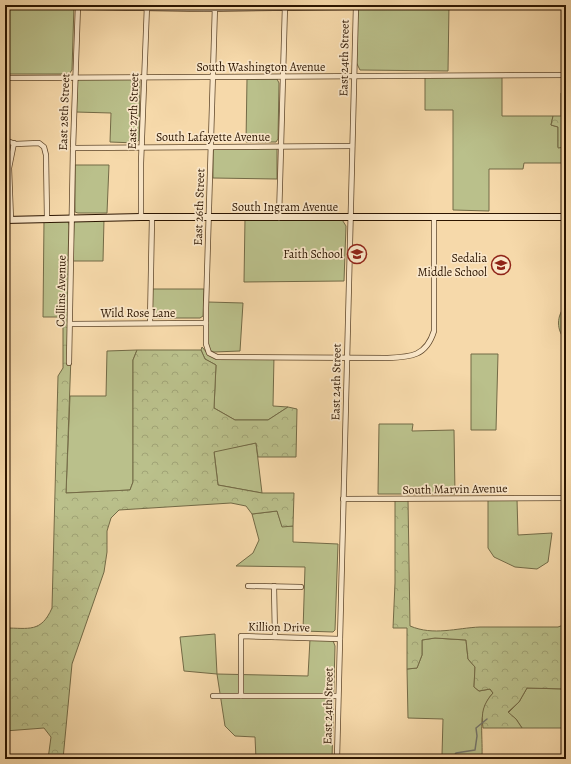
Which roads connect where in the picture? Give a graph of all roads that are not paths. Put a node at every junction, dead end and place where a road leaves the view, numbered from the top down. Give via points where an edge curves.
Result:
1 (78, 6) edge
2 (147, 6) edge
3 (285, 6) edge
4 (356, 6) edge
5 (215, 7) edge
6 (566, 75) edge
7 (145, 77) junction
8 (284, 77) junction
9 (354, 77) junction
10 (5, 78) edge
11 (75, 78) junction
12 (213, 78) junction
13 (5, 140) edge
14 (14, 143) junction
15 (282, 146) junction
16 (352, 146) junction
17 (211, 147) junction
18 (73, 148) junction
19 (142, 148) junction
20 (7, 167) edge
21 (434, 216) junction
22 (142, 217) junction
23 (152, 217) junction
24 (350, 217) junction
25 (566, 217) edge
26 (209, 218) junction
27 (279, 218) junction
28 (46, 219) junction
29 (72, 219) junction
30 (8, 220) edge
31 (150, 323) junction
32 (206, 323) junction
33 (70, 324) junction
34 (347, 358) junction
35 (70, 364) dead end
36 (566, 498) edge
37 (343, 499) junction
38 (248, 586) dead end
39 (274, 586) junction
40 (301, 587) dead end
41 (275, 637) junction
42 (340, 638) junction
43 (213, 696) dead end
44 (241, 696) junction
45 (338, 696) junction
46 (337, 759) edge

1 - 2 street
1 - 11 street, East 28th Street
2 - 5 street
2 - 7 street, East 27th Street
3 - 4 street
3 - 5 street
3 - 8 street
4 - 9 street, East 24th Street
5 - 12 street, East 26th Street
6 - 9 street, South Washington Avenue
7 - 11 street, South Washington Avenue
7 - 12 street, South Washington Avenue
7 - 19 street, East 27th Street
8 - 9 street, South Washington Avenue
8 - 12 street, South Washington Avenue
8 - 15 street
9 - 16 street, East 24th Street
10 - 11 street, South Washington Avenue
11 - 18 street, East 28th Street
12 - 17 street, East 26th Street
13 - 14 street
14 - 20 street
14 - 28 street via 39,143 44,147
15 - 16 street, South Lafayette Avenue
15 - 17 street, South Lafayette Avenue
15 - 27 street
16 - 24 street, East 24th Street
17 - 19 street, South Lafayette Avenue
17 - 26 street, East 26th Street
18 - 19 street, South Lafayette Avenue
18 - 29 street, East 28th Street
19 - 22 street, East 27th Street
20 - 30 street
21 - 24 main road, South Ingram Avenue
21 - 25 main road, South Ingram Avenue
21 - 34 street, East 26th Street via 435,316 430,342 421,352 410,357
22 - 23 main road, South Ingram Avenue
22 - 29 main road, South Ingram Avenue
23 - 26 main road, South Ingram Avenue
23 - 31 street
24 - 27 main road, South Ingram Avenue
24 - 34 street, East 24th Street
26 - 27 main road, South Ingram Avenue
26 - 32 street, East 26th Street
28 - 29 main road, South Ingram Avenue
28 - 30 main road, South Ingram Avenue
29 - 33 street, Collins Avenue
31 - 32 street, Wild Rose Lane
31 - 33 street, Wild Rose Lane
32 - 34 street, East 26th Street via 207,350 212,356
33 - 35 street, Collins Avenue
34 - 37 street, East 24th Street
36 - 37 street, South Marvin Avenue
37 - 42 street, East 24th Street
38 - 39 street
39 - 40 street
39 - 41 street
41 - 42 street, Killion Drive
41 - 44 street, Killion Drive via 241,636
42 - 45 street, East 24th Street
43 - 44 street
44 - 45 street
45 - 46 street, East 24th Street

